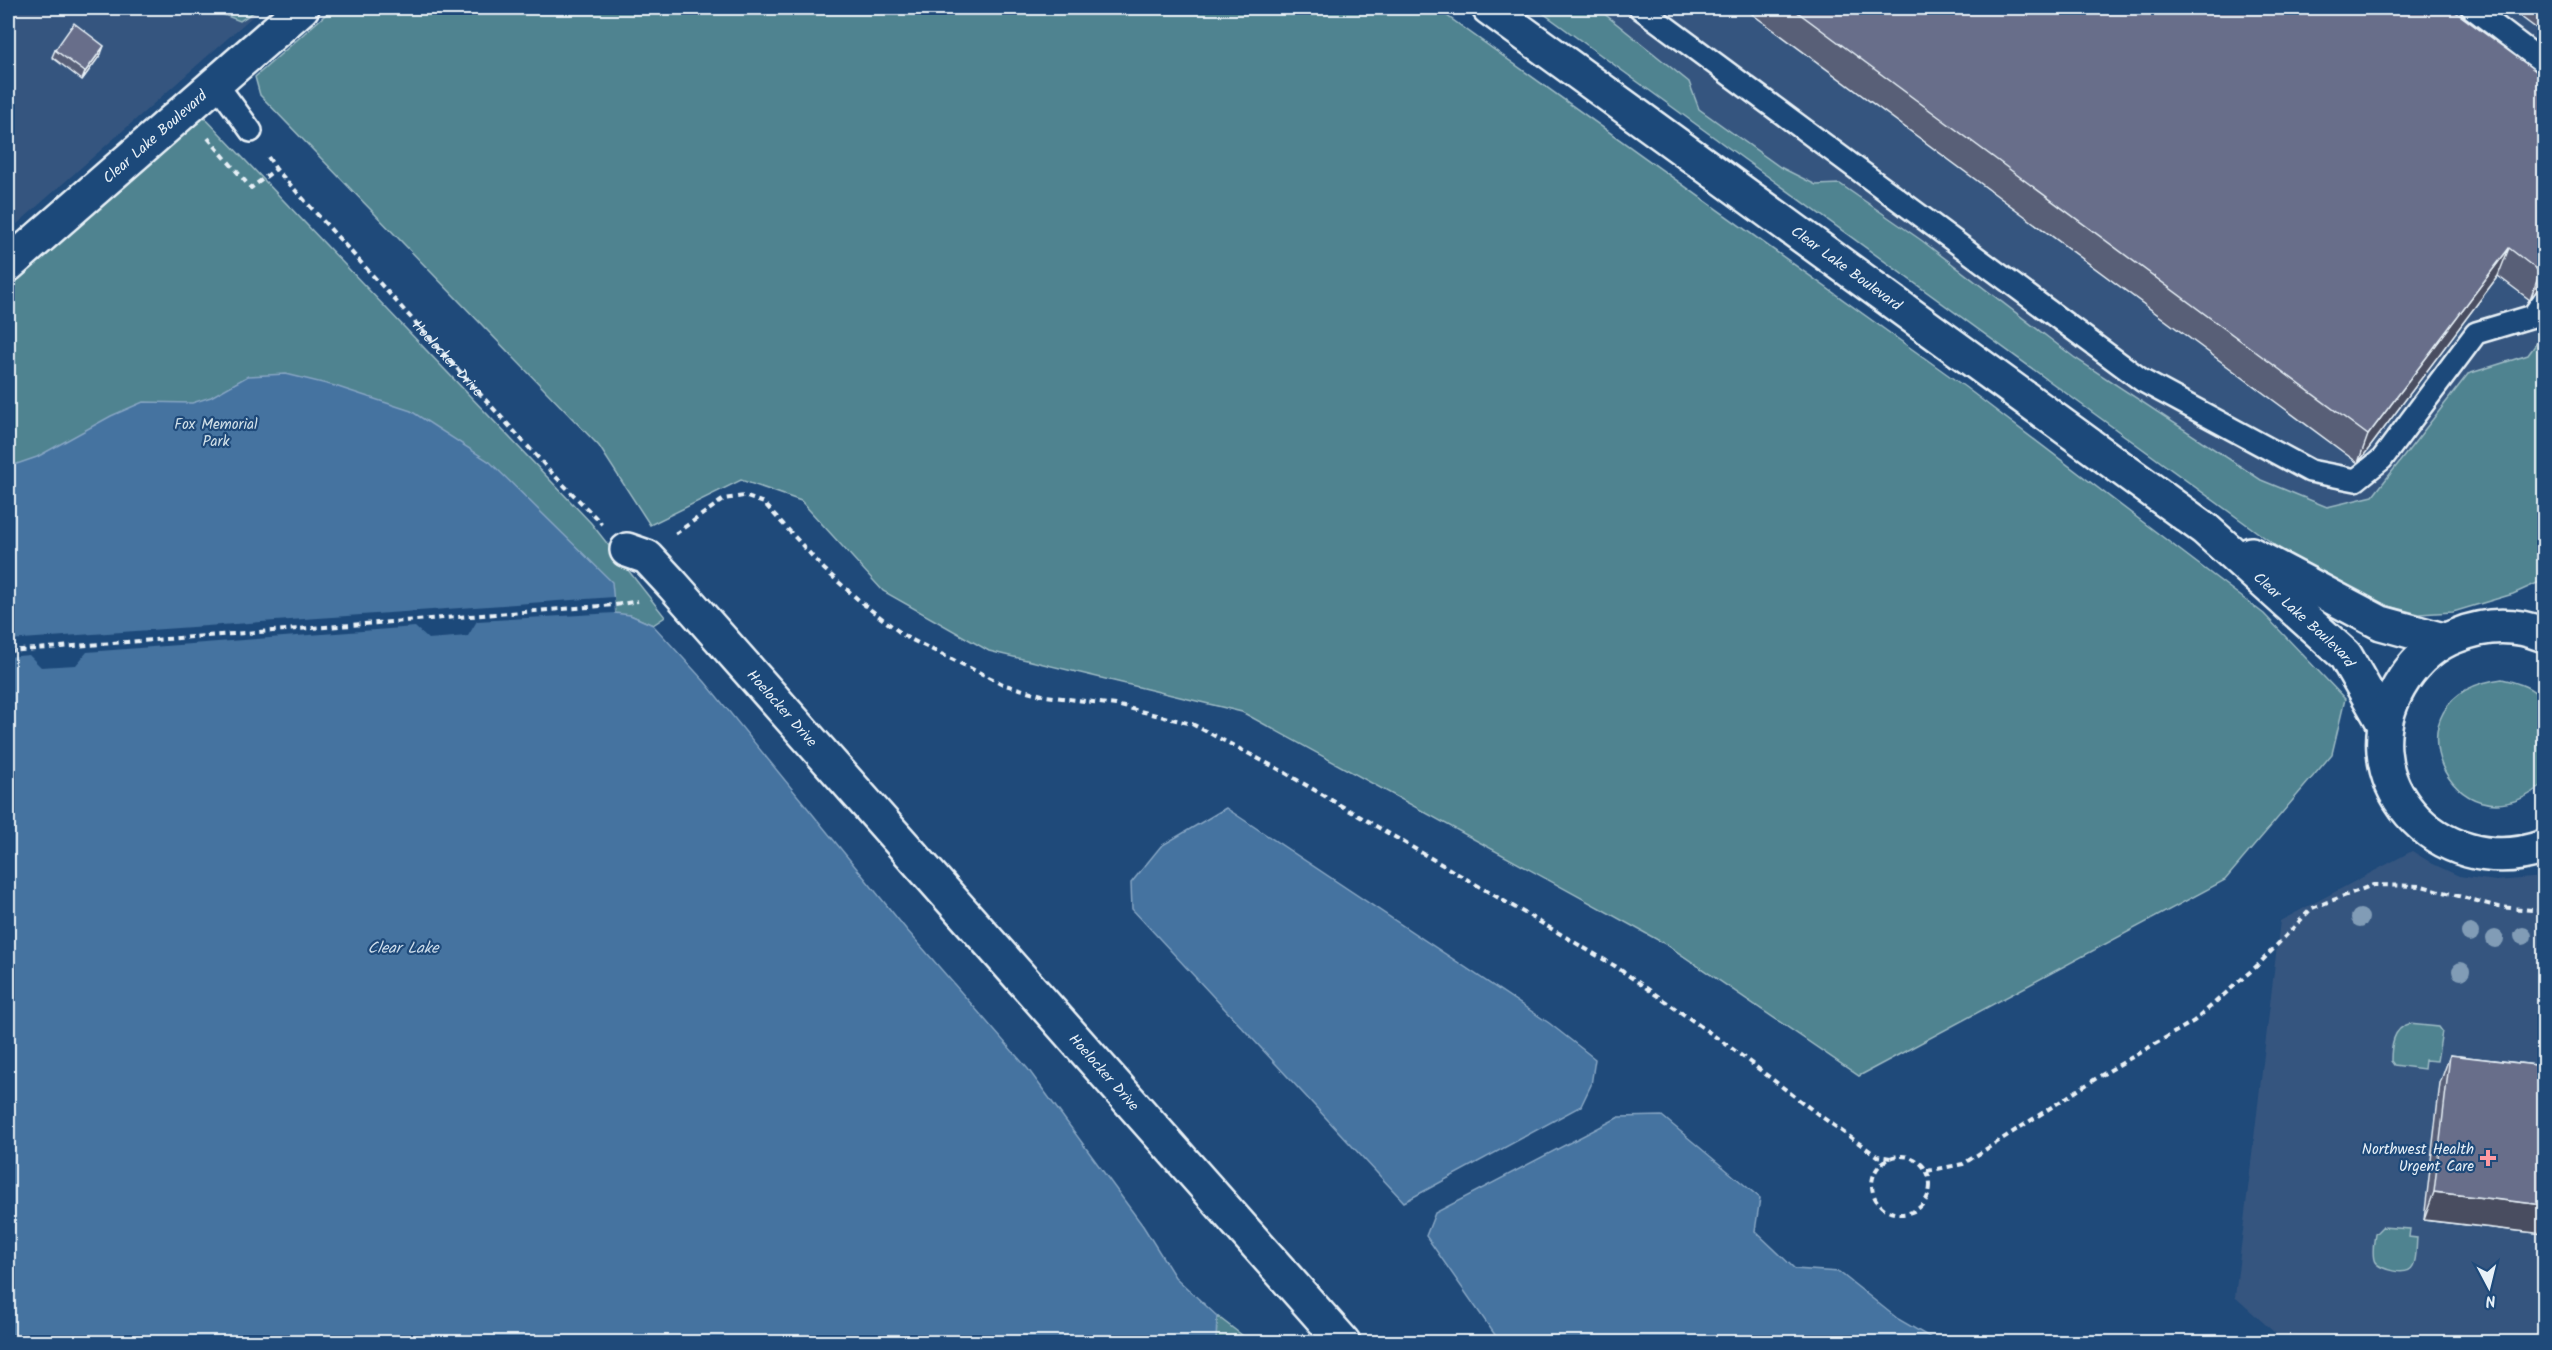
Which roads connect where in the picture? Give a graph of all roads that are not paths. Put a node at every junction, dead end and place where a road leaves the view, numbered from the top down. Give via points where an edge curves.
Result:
1 (302, 8) edge
2 (1489, 8) edge
3 (1640, 8) edge
4 (2472, 8) edge
5 (2544, 63) edge
6 (216, 82) junction
7 (251, 131) road end
8 (8, 265) edge
9 (2544, 300) edge
10 (2205, 529) junction
11 (637, 554) road end
12 (2540, 628) edge
13 (2443, 640) junction
14 (2385, 725) junction
15 (2544, 848) edge
16 (1343, 1342) edge

1 - 6 street, Clear Lake Boulevard
2 - 10 street, Clear Lake Boulevard
3 - 9 lane via 2143,381 2310,471 2356,480 2382,459 2476,333 2533,316
4 - 5 lane
6 - 7 lane
6 - 8 street, Clear Lake Boulevard
10 - 13 street, Clear Lake Boulevard via 2381,623
10 - 14 street, Clear Lake Boulevard via 2345,655
11 - 16 street, Hoelocker Drive
12 - 13 street via 2472,629
13 - 14 street via 2415,662 2396,692
14 - 15 street via 2384,745 2392,783 2407,809 2427,830 2444,843 2485,856 2527,854

